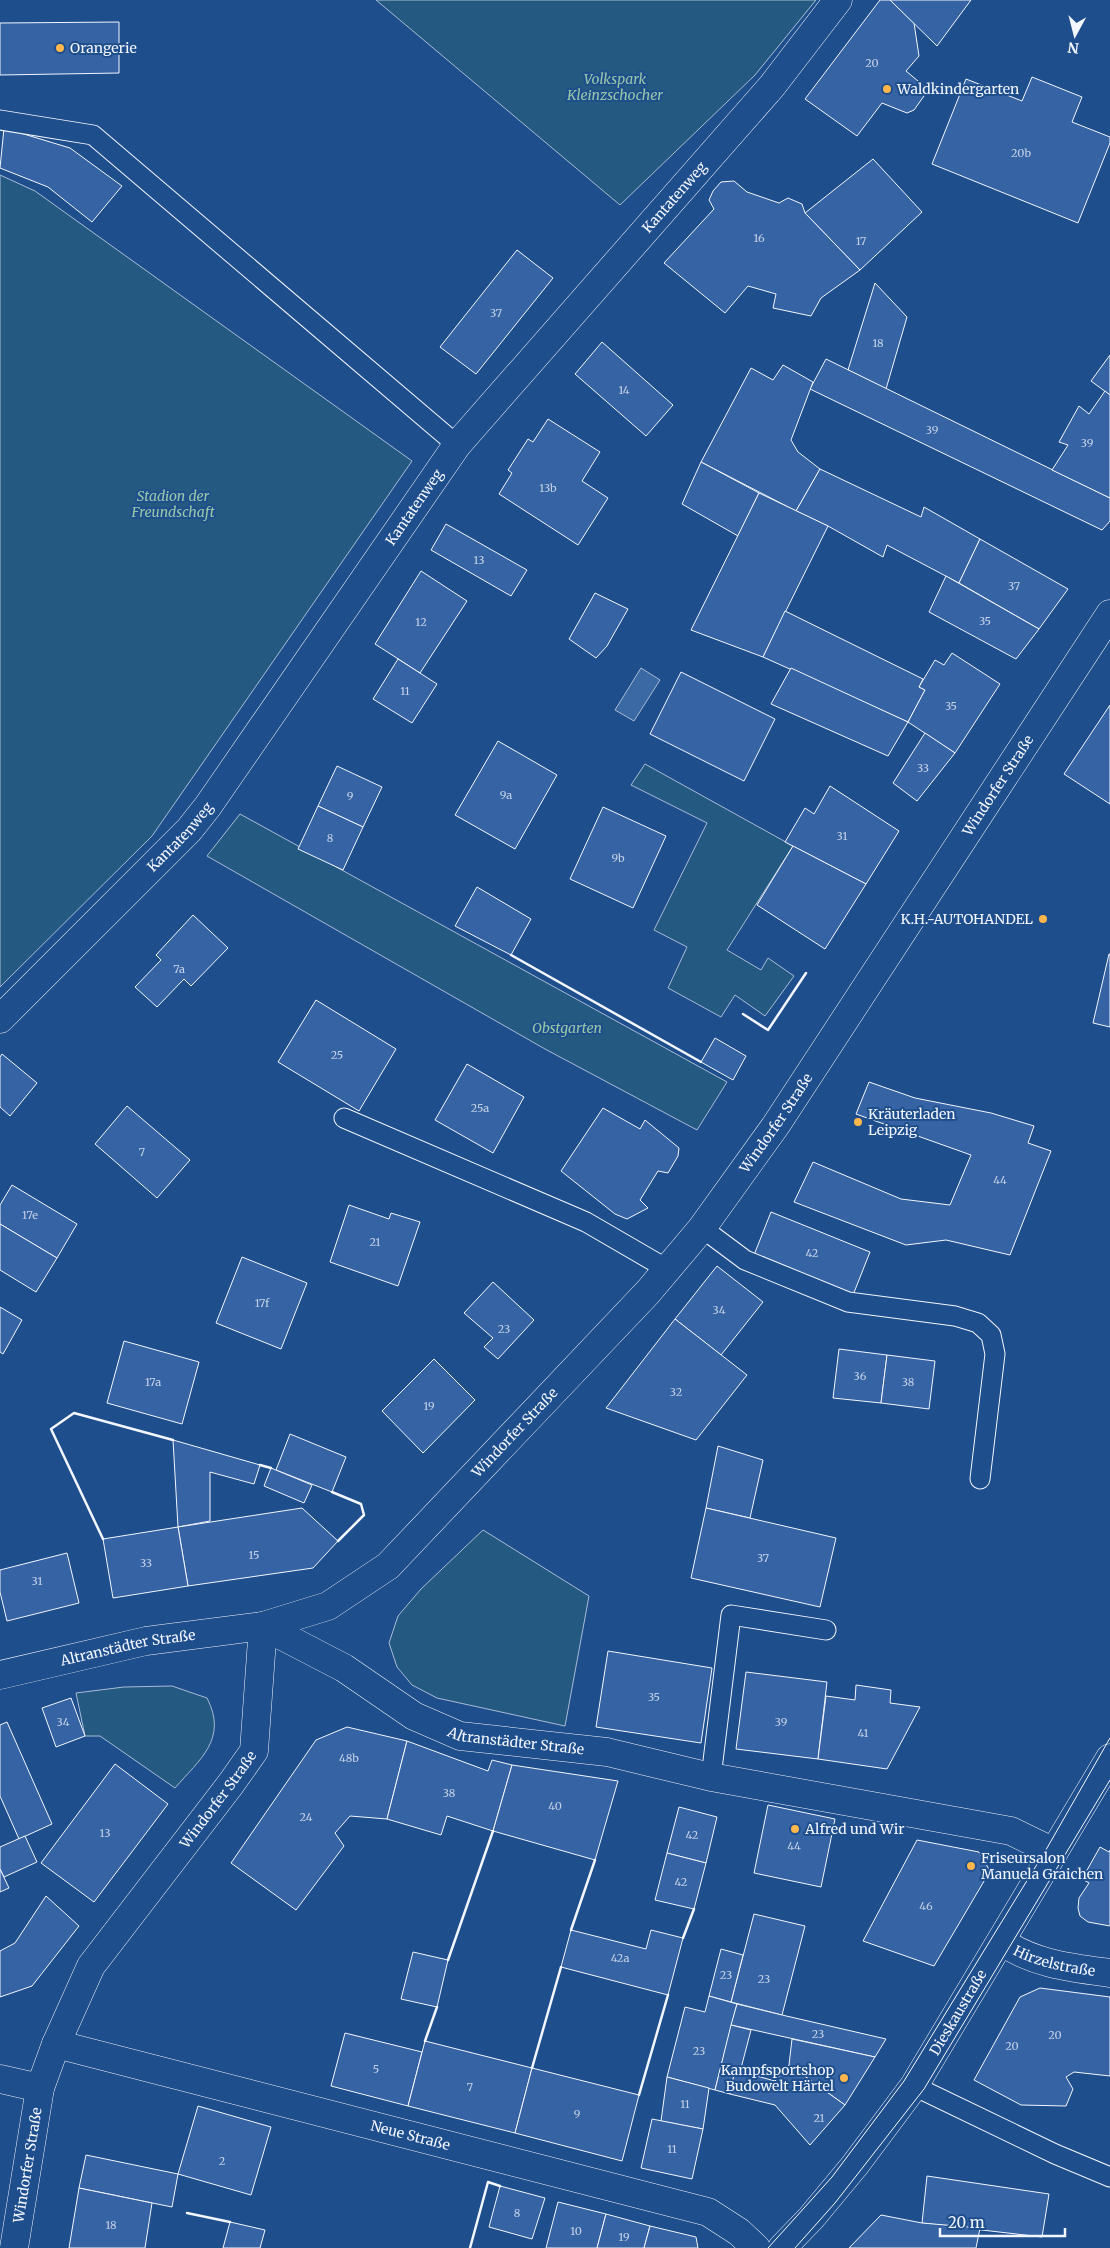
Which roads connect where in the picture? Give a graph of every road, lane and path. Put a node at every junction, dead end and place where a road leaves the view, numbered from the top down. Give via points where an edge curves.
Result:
1 (838, 0) edge
2 (0, 120) edge
3 (458, 445) junction
4 (1110, 614) edge
5 (0, 1019) edge
6 (344, 1118) dead end
7 (702, 1228) junction
8 (667, 1269) junction
9 (980, 1478) dead end
10 (262, 1626) junction
11 (826, 1630) dead end
12 (0, 1675) edge
13 (1110, 1758) edge
14 (711, 1777) junction
15 (1054, 1852) junction
16 (1001, 1941) junction
17 (1110, 1973) edge
18 (56, 2044) junction
19 (0, 2079) edge
20 (914, 2086) junction
21 (40, 2088) junction
22 (1110, 2177) edge
23 (14, 2248) edge
24 (756, 2248) edge
25 (782, 2248) edge

1 - 3 street, Kantatenweg via 772,86
2 - 3 lane via 93,135
3 - 5 street, Kantatenweg via 208,806 164,856
4 - 7 street, Windorfer Straße via 776,1125
6 - 8 lane via 586,1222
7 - 8 street, Windorfer Straße
7 - 9 lane via 745,1260 848,1302 956,1316 978,1323 991,1335 996,1354
8 - 10 street, Windorfer Straße via 388,1566 328,1606
10 - 12 street, Altranstädter Straße via 146,1641
10 - 14 street, Altranstädter Straße via 344,1668 414,1716 460,1736 607,1752
10 - 18 street, Windorfer Straße via 254,1751 91,1966
11 - 14 lane via 731,1616
13 - 15 street, Dieskaustraße
14 - 15 street, Altranstädter Straße via 1011,1831
15 - 16 street, Dieskaustraße
16 - 17 street, Hirzelstraße via 1032,1958 1059,1966
16 - 20 street, Dieskaustraße
18 - 21 street, Windorfer Straße
18 - 24 street, Neue Straße via 708,2212 740,2232
19 - 21 street
20 - 22 lane
20 - 25 street, Dieskaustraße via 855,2166
21 - 23 street, Windorfer Straße

